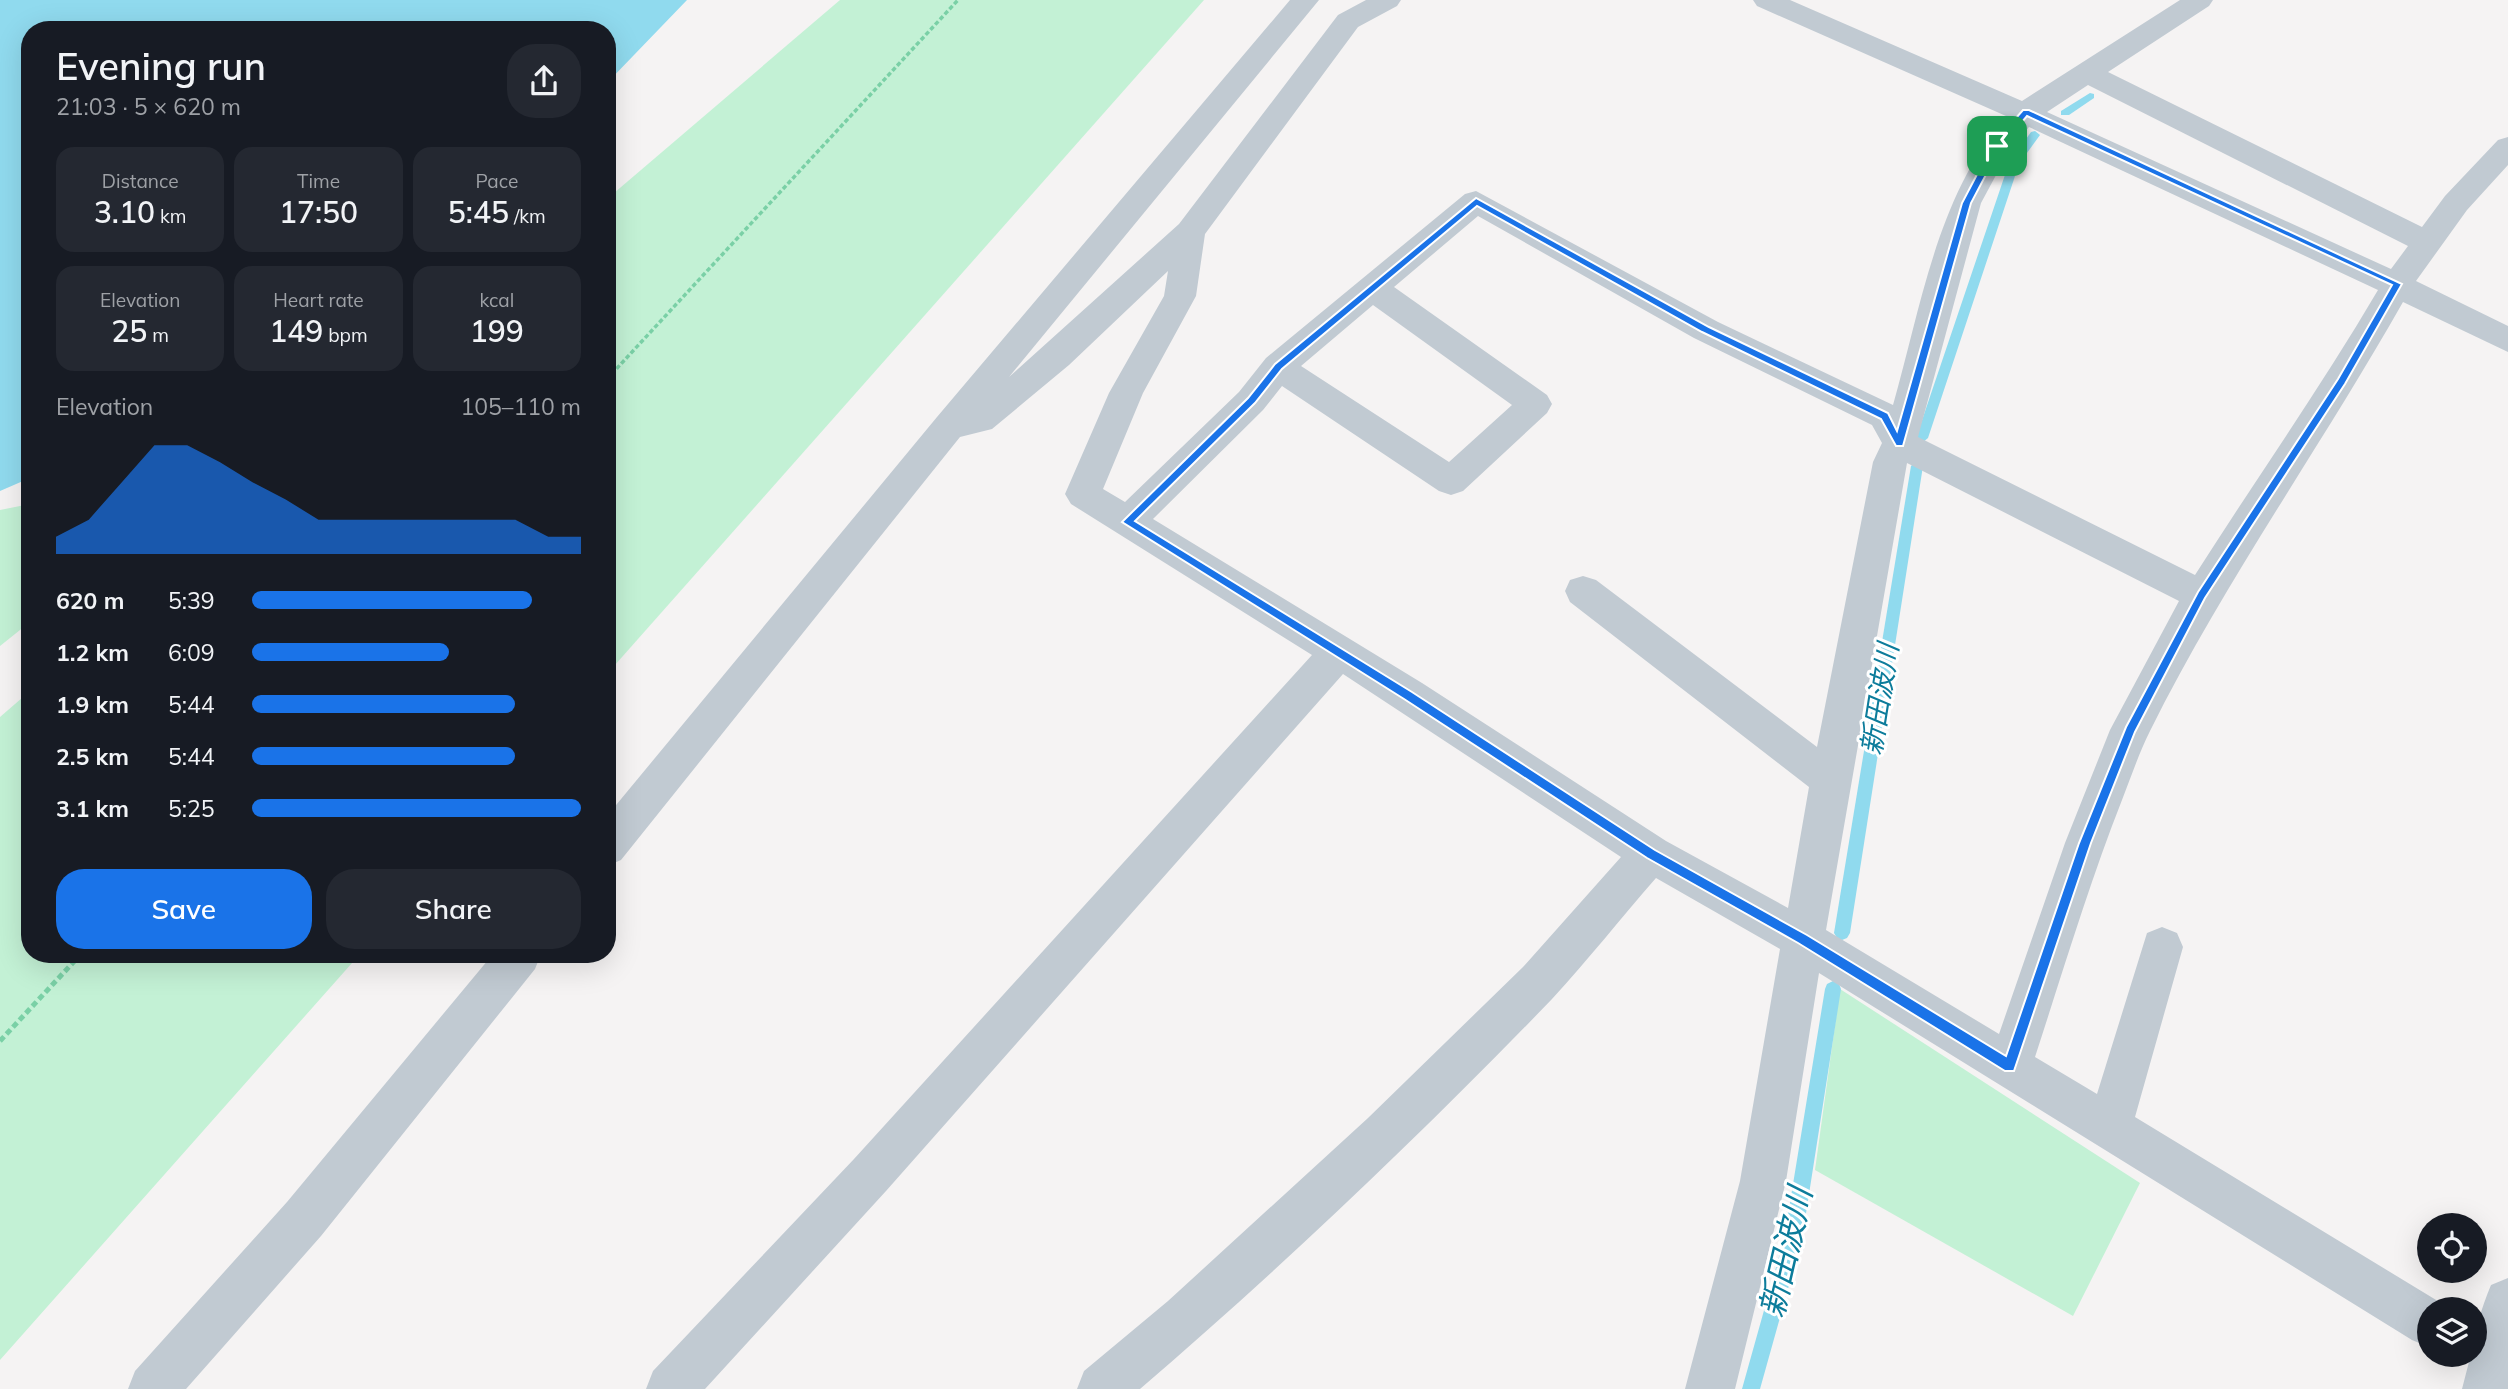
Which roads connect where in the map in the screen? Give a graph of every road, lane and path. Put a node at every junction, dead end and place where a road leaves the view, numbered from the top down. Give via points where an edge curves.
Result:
1 (958, 0) edge
2 (1305, 0) edge
3 (1387, 0) edge
4 (1767, 0) edge
5 (2199, 0) edge
6 (2087, 73) junction
7 (2026, 112) junction
8 (2508, 147) edge
9 (1190, 232) junction
10 (2428, 243) junction
11 (2397, 284) junction
12 (1372, 288) junction
13 (2508, 340) edge
14 (1278, 367) junction
15 (616, 369) edge
16 (949, 426) junction
17 (1899, 443) junction
18 (1128, 522) junction
19 (1583, 591) dead end
20 (2202, 595) junction
21 (1339, 652) junction
22 (1830, 780) junction
23 (616, 836) edge
24 (1651, 854) junction
25 (1803, 939) junction
26 (2162, 947) dead end
27 (72, 963) edge
28 (513, 963) edge
29 (0, 1041) edge
30 (2010, 1066) junction
31 (2110, 1127) junction
32 (2508, 1302) edge
33 (2417, 1316) edge
34 (2487, 1361) edge
35 (153, 1389) edge
36 (671, 1389) edge
37 (1102, 1389) edge
38 (1710, 1389) edge

1 - 15 path
2 - 16 street
3 - 9 street via 1348,21
4 - 7 street
5 - 6 street
6 - 7 street
6 - 10 street
7 - 11 street
7 - 17 street via 1997,146 1966,203
8 - 10 street via 2456,203
9 - 16 street via 1057,356 980,420
9 - 18 street via 1180,296 1126,393 1083,494
10 - 11 street
11 - 13 street
11 - 20 street via 2341,382
12 - 14 street
12 - 14 street via 1535,404 1451,481
12 - 17 street via 1476,201 1706,330 1884,416
14 - 18 street via 1251,401
16 - 23 street
17 - 20 street
17 - 22 street via 1891,462
18 - 21 street
19 - 22 street
20 - 30 street via 2125,743 2085,843
21 - 24 street
21 - 36 street via 870,1175
22 - 25 street
24 - 25 street
24 - 37 street via 1538,982 1384,1134
25 - 30 street
25 - 38 street via 1763,1181
26 - 31 street
27 - 29 path
28 - 35 street via 304,1219
30 - 31 street
31 - 33 street
32 - 34 street

